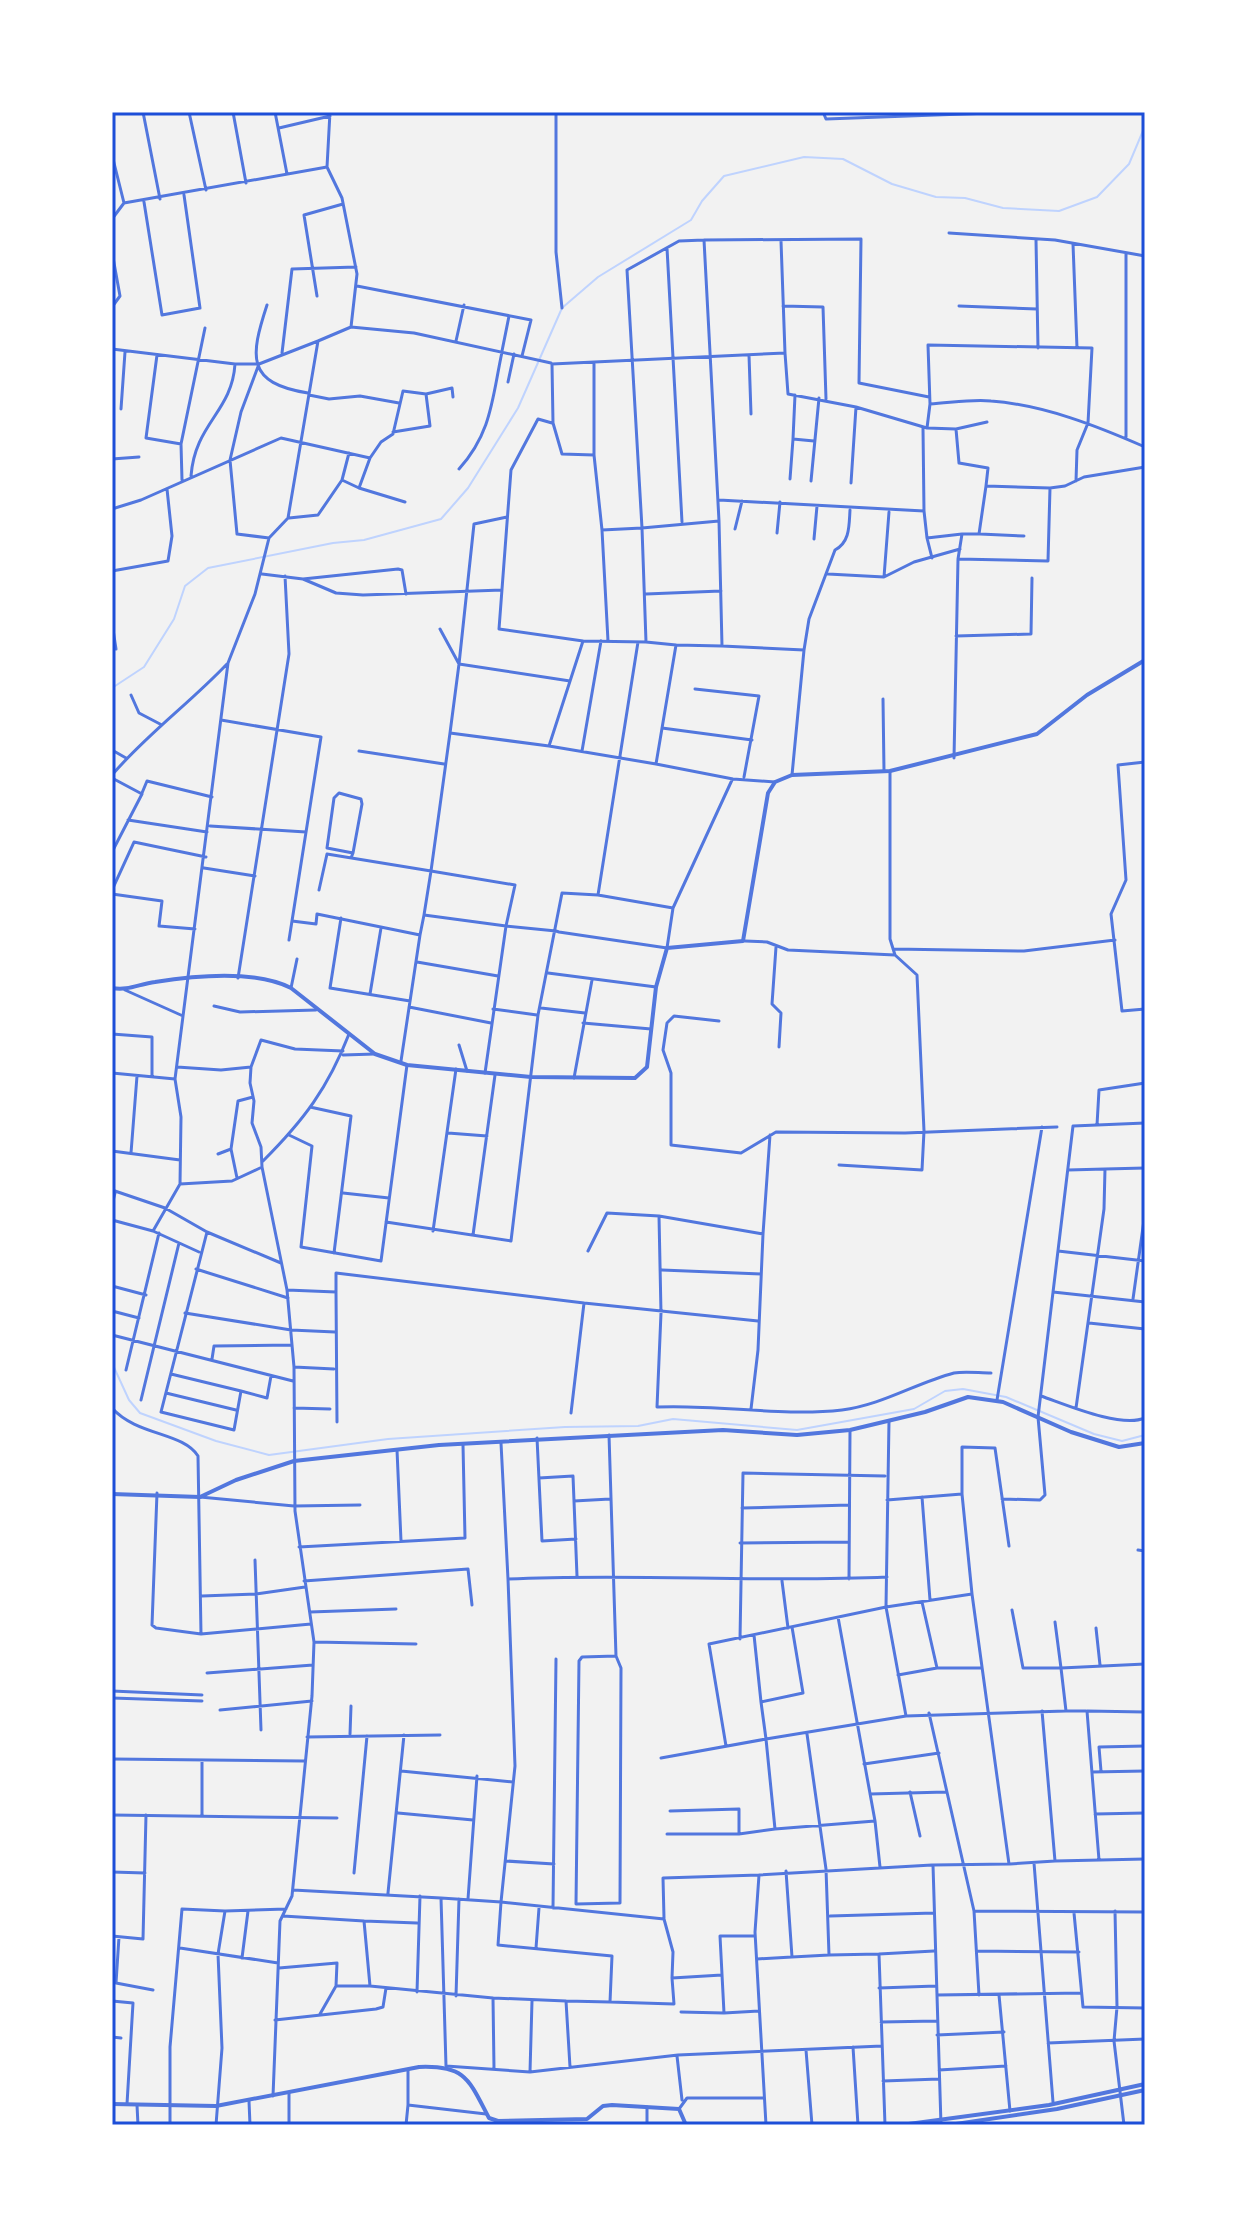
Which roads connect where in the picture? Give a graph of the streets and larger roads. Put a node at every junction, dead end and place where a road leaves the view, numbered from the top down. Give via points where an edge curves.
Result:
1 (143, 112) edge
2 (189, 112) edge
3 (233, 112) edge
4 (275, 112) edge
5 (556, 112) edge
6 (823, 112) edge
7 (1018, 112) edge
8 (330, 114) edge
9 (278, 129) junction
10 (112, 155) edge
11 (327, 167) junction
12 (287, 174) junction
13 (246, 183) junction
14 (206, 190) junction
15 (184, 195) junction
16 (160, 200) junction
17 (144, 202) junction
18 (124, 203) junction
19 (343, 204) junction
20 (112, 219) edge
21 (949, 233) dead end
22 (781, 239) junction
23 (704, 240) junction
24 (1036, 240) junction
25 (1073, 243) junction
26 (667, 248) junction
27 (112, 252) edge
28 (1126, 253) junction
29 (1145, 256) edge
30 (356, 267) junction
31 (314, 269) junction
32 (113, 272) edge
33 (357, 286) junction
34 (317, 296) dead end
35 (267, 305) dead end
36 (464, 305) junction
37 (783, 306) junction
38 (959, 306) dead end
39 (112, 307) edge
40 (562, 308) dead end
41 (1037, 309) junction
42 (509, 316) junction
43 (351, 327) junction
44 (205, 328) dead end
45 (318, 341) junction
46 (456, 341) junction
47 (1038, 348) junction
48 (1077, 348) junction
49 (112, 349) edge
50 (125, 352) junction
51 (502, 352) junction
52 (785, 353) junction
53 (514, 354) junction
54 (157, 355) junction
55 (282, 355) junction
56 (749, 355) junction
57 (522, 356) junction
58 (711, 357) junction
59 (674, 358) junction
60 (200, 359) junction
61 (635, 360) junction
62 (235, 364) junction
63 (259, 364) junction
64 (552, 364) junction
65 (594, 364) junction
66 (508, 382) dead end
67 (309, 394) junction
68 (426, 394) junction
69 (795, 395) junction
70 (453, 397) dead end
71 (819, 398) junction
72 (826, 399) junction
73 (929, 400) junction
74 (399, 403) junction
75 (856, 407) junction
76 (121, 409) dead end
77 (751, 414) dead end
78 (987, 422) dead end
79 (553, 423) junction
80 (1088, 423) junction
81 (925, 427) junction
82 (956, 429) junction
83 (393, 432) junction
84 (1126, 438) junction
85 (793, 439) junction
86 (814, 441) junction
87 (303, 442) junction
88 (181, 444) junction
89 (1145, 447) edge
90 (349, 452) junction
91 (594, 455) junction
92 (139, 457) dead end
93 (370, 458) junction
94 (112, 459) edge
95 (230, 460) junction
96 (1145, 467) edge
97 (459, 469) dead end
98 (191, 476) junction
99 (790, 479) dead end
100 (182, 480) junction
101 (342, 480) junction
102 (811, 481) dead end
103 (1076, 481) junction
104 (851, 483) dead end
105 (986, 486) junction
106 (359, 488) junction
107 (1050, 488) junction
108 (167, 489) junction
109 (719, 500) junction
110 (742, 501) junction
111 (405, 502) dead end
112 (780, 502) junction
113 (817, 506) junction
114 (851, 508) junction
115 (112, 509) edge
116 (924, 511) junction
117 (889, 512) junction
118 (508, 517) junction
119 (288, 518) junction
120 (719, 521) junction
121 (682, 522) junction
122 (642, 528) junction
123 (735, 529) dead end
124 (602, 530) junction
125 (777, 533) dead end
126 (962, 534) junction
127 (979, 534) junction
128 (1024, 536) dead end
129 (269, 538) junction
130 (927, 538) junction
131 (814, 539) dead end
132 (960, 549) junction
133 (932, 558) junction
134 (958, 559) junction
135 (112, 571) edge
136 (260, 574) junction
137 (827, 574) junction
138 (285, 576) junction
139 (884, 577) junction
140 (1032, 578) dead end
141 (303, 579) junction
142 (502, 590) junction
143 (467, 591) junction
144 (721, 591) junction
145 (406, 594) junction
146 (646, 594) junction
147 (112, 623) edge
148 (440, 629) dead end
149 (956, 636) junction
150 (583, 641) junction
151 (601, 641) junction
152 (608, 641) junction
153 (638, 642) junction
154 (646, 642) junction
155 (676, 645) junction
156 (722, 646) junction
157 (116, 649) dead end
158 (804, 650) junction
159 (1145, 660) edge
160 (228, 663) junction
161 (459, 664) junction
162 (570, 681) junction
163 (695, 689) dead end
164 (131, 695) dead end
165 (883, 699) dead end
166 (221, 720) junction
167 (160, 724) junction
168 (662, 728) junction
169 (278, 730) junction
170 (450, 733) junction
171 (752, 740) junction
172 (549, 746) junction
173 (112, 750) edge
174 (359, 751) dead end
175 (582, 751) junction
176 (126, 758) junction
177 (620, 758) junction
178 (954, 758) junction
179 (1145, 762) edge
180 (444, 764) junction
181 (656, 764) junction
182 (887, 771) junction
183 (792, 775) junction
184 (112, 777) edge
185 (744, 777) junction
186 (733, 779) junction
187 (775, 782) junction
188 (142, 794) junction
189 (212, 797) junction
190 (128, 820) junction
191 (209, 825) junction
192 (262, 829) junction
193 (306, 832) junction
194 (208, 833) junction
195 (112, 852) edge
196 (353, 853) junction
197 (206, 857) junction
198 (351, 858) junction
199 (204, 868) junction
200 (431, 871) junction
201 (255, 876) junction
202 (319, 890) dead end
203 (112, 892) edge
204 (598, 895) junction
205 (673, 908) junction
206 (424, 915) junction
207 (341, 918) junction
208 (292, 921) junction
209 (506, 926) junction
210 (381, 928) junction
211 (195, 929) junction
212 (556, 931) junction
213 (420, 935) junction
214 (289, 940) dead end
215 (1115, 940) junction
216 (743, 941) junction
217 (776, 947) junction
218 (667, 948) junction
219 (893, 949) junction
220 (895, 955) junction
221 (297, 959) dead end
222 (417, 962) junction
223 (547, 973) junction
224 (498, 976) junction
225 (190, 977) junction
226 (238, 978) junction
227 (592, 979) junction
228 (656, 987) junction
229 (112, 988) edge
230 (291, 988) junction
231 (125, 990) junction
232 (370, 994) junction
233 (410, 1001) junction
234 (214, 1006) dead end
235 (409, 1007) junction
236 (541, 1008) junction
237 (493, 1009) junction
238 (1145, 1009) edge
239 (316, 1010) junction
240 (585, 1013) junction
241 (538, 1015) junction
242 (183, 1016) junction
243 (719, 1021) dead end
244 (491, 1023) junction
245 (583, 1023) junction
246 (653, 1029) junction
247 (112, 1034) edge
248 (349, 1034) junction
249 (459, 1045) dead end
250 (779, 1047) dead end
251 (342, 1053) junction
252 (375, 1054) junction
253 (400, 1063) junction
254 (407, 1065) junction
255 (177, 1067) junction
256 (251, 1067) junction
257 (456, 1069) junction
258 (467, 1071) junction
259 (112, 1073) edge
260 (485, 1073) junction
261 (495, 1075) junction
262 (137, 1076) junction
263 (152, 1076) junction
264 (531, 1077) junction
265 (574, 1078) junction
266 (175, 1079) junction
267 (1145, 1083) edge
268 (253, 1097) junction
269 (310, 1107) junction
270 (1145, 1123) edge
271 (1097, 1125) junction
272 (1042, 1127) junction
273 (1057, 1127) dead end
274 (924, 1131) junction
275 (448, 1133) junction
276 (289, 1135) junction
277 (770, 1135) junction
278 (487, 1136) junction
279 (231, 1149) junction
280 (112, 1151) edge
281 (131, 1153) junction
282 (218, 1154) dead end
283 (180, 1160) junction
284 (263, 1161) junction
285 (839, 1165) dead end
286 (262, 1167) junction
287 (1145, 1168) edge
288 (1105, 1169) junction
289 (1068, 1170) junction
290 (237, 1178) junction
291 (180, 1184) junction
292 (114, 1191) edge
293 (343, 1193) junction
294 (389, 1198) junction
295 (1145, 1201) edge
296 (112, 1205) edge
297 (165, 1208) junction
298 (1144, 1213) edge
299 (659, 1216) junction
300 (112, 1220) edge
301 (386, 1222) junction
302 (153, 1231) junction
303 (433, 1231) junction
304 (207, 1232) junction
305 (159, 1233) junction
306 (763, 1234) junction
307 (473, 1235) junction
308 (179, 1243) junction
309 (588, 1251) dead end
310 (1058, 1251) junction
311 (199, 1252) junction
312 (334, 1253) junction
313 (1098, 1256) junction
314 (1138, 1260) junction
315 (1145, 1261) edge
316 (281, 1263) junction
317 (195, 1269) junction
318 (662, 1270) junction
319 (761, 1274) junction
320 (112, 1286) edge
321 (287, 1290) junction
322 (336, 1292) junction
323 (1053, 1292) junction
324 (146, 1295) junction
325 (1092, 1296) junction
326 (288, 1298) junction
327 (1133, 1300) junction
328 (1145, 1302) edge
329 (584, 1303) junction
330 (112, 1311) edge
331 (185, 1313) junction
332 (661, 1313) junction
333 (139, 1318) junction
334 (758, 1321) junction
335 (1087, 1323) junction
336 (1145, 1329) edge
337 (291, 1330) junction
338 (335, 1332) junction
339 (112, 1335) edge
340 (133, 1340) junction
341 (292, 1345) junction
342 (154, 1346) junction
343 (176, 1352) junction
344 (212, 1359) junction
345 (294, 1367) junction
346 (336, 1369) junction
347 (126, 1370) dead end
348 (170, 1373) junction
349 (991, 1373) dead end
350 (271, 1376) junction
351 (293, 1381) junction
352 (241, 1391) junction
353 (166, 1393) junction
354 (1041, 1396) junction
355 (998, 1397) junction
356 (141, 1400) dead end
357 (112, 1408) edge
358 (294, 1408) junction
359 (1076, 1408) junction
360 (330, 1409) dead end
361 (751, 1409) junction
362 (237, 1411) junction
363 (571, 1413) dead end
364 (1038, 1415) junction
365 (1145, 1418) edge
366 (889, 1421) junction
367 (337, 1422) dead end
368 (850, 1430) junction
369 (609, 1435) junction
370 (537, 1438) junction
371 (500, 1440) junction
372 (463, 1443) junction
373 (1145, 1443) edge
374 (397, 1450) junction
375 (294, 1458) junction
376 (849, 1474) junction
377 (887, 1476) junction
378 (539, 1478) junction
379 (157, 1493) junction
380 (112, 1494) edge
381 (962, 1494) junction
382 (200, 1497) junction
383 (922, 1497) junction
384 (611, 1499) junction
385 (1002, 1499) junction
386 (887, 1500) junction
387 (574, 1501) junction
388 (360, 1505) dead end
389 (849, 1505) junction
390 (294, 1506) junction
391 (742, 1508) junction
392 (576, 1539) junction
393 (401, 1541) junction
394 (849, 1542) junction
395 (740, 1543) junction
396 (1009, 1546) dead end
397 (299, 1547) junction
398 (1138, 1550) dead end
399 (1145, 1551) edge
400 (255, 1560) dead end
401 (577, 1576) junction
402 (612, 1576) junction
403 (887, 1577) junction
404 (508, 1579) junction
405 (739, 1579) junction
406 (849, 1579) junction
407 (304, 1581) junction
408 (782, 1581) junction
409 (305, 1587) junction
410 (256, 1594) junction
411 (972, 1594) junction
412 (202, 1596) junction
413 (930, 1600) junction
414 (922, 1601) junction
415 (472, 1605) dead end
416 (886, 1607) junction
417 (396, 1609) dead end
418 (1012, 1610) dead end
419 (310, 1612) junction
420 (838, 1617) junction
421 (1055, 1622) dead end
422 (311, 1624) junction
423 (790, 1628) junction
424 (1096, 1628) dead end
425 (258, 1631) junction
426 (201, 1634) junction
427 (754, 1635) junction
428 (740, 1639) junction
429 (314, 1642) junction
430 (416, 1644) dead end
431 (616, 1656) junction
432 (556, 1659) dead end
433 (1145, 1664) edge
434 (313, 1665) junction
435 (1100, 1665) junction
436 (937, 1668) junction
437 (981, 1668) junction
438 (1061, 1668) junction
439 (259, 1669) junction
440 (207, 1673) dead end
441 (897, 1675) junction
442 (112, 1691) edge
443 (202, 1695) dead end
444 (112, 1698) edge
445 (202, 1701) dead end
446 (312, 1701) junction
447 (761, 1702) junction
448 (260, 1706) junction
449 (351, 1706) dead end
450 (220, 1710) dead end
451 (1042, 1711) junction
452 (1066, 1711) junction
453 (1087, 1711) junction
454 (1145, 1712) edge
455 (929, 1713) junction
456 (987, 1713) junction
457 (906, 1716) junction
458 (856, 1726) junction
459 (261, 1730) dead end
460 (807, 1734) junction
461 (404, 1735) junction
462 (440, 1735) dead end
463 (350, 1736) junction
464 (367, 1736) junction
465 (307, 1737) junction
466 (766, 1739) junction
467 (726, 1746) junction
468 (1145, 1746) edge
469 (939, 1753) junction
470 (661, 1758) dead end
471 (112, 1759) edge
472 (202, 1760) junction
473 (304, 1761) junction
474 (864, 1764) junction
475 (401, 1771) junction
476 (1101, 1771) junction
477 (1145, 1771) edge
478 (1092, 1772) junction
479 (477, 1776) junction
480 (514, 1782) junction
481 (910, 1792) junction
482 (947, 1792) junction
483 (870, 1794) junction
484 (670, 1811) dead end
485 (398, 1813) junction
486 (1145, 1813) edge
487 (1095, 1814) junction
488 (112, 1815) edge
489 (146, 1815) junction
490 (202, 1815) junction
491 (298, 1816) junction
492 (337, 1818) dead end
493 (473, 1820) junction
494 (875, 1821) junction
495 (821, 1827) junction
496 (775, 1829) junction
497 (667, 1834) dead end
498 (739, 1834) junction
499 (920, 1836) dead end
500 (1145, 1859) edge
501 (1099, 1860) junction
502 (506, 1861) junction
503 (1055, 1861) junction
504 (1034, 1863) junction
505 (554, 1864) junction
506 (965, 1864) junction
507 (1009, 1864) junction
508 (933, 1865) junction
509 (880, 1867) junction
510 (826, 1869) junction
511 (786, 1871) junction
512 (112, 1872) edge
513 (145, 1873) junction
514 (354, 1873) dead end
515 (759, 1875) junction
516 (293, 1890) junction
517 (388, 1893) junction
518 (420, 1896) junction
519 (441, 1898) junction
520 (459, 1899) junction
521 (468, 1899) junction
522 (501, 1902) junction
523 (539, 1907) junction
524 (553, 1908) junction
525 (286, 1909) junction
526 (248, 1910) junction
527 (225, 1911) junction
528 (974, 1911) junction
529 (1039, 1911) junction
530 (1115, 1911) junction
531 (1145, 1912) edge
532 (934, 1913) junction
533 (1074, 1913) junction
534 (283, 1916) junction
535 (830, 1916) junction
536 (664, 1919) junction
537 (364, 1921) junction
538 (418, 1923) junction
539 (112, 1936) edge
540 (755, 1936) junction
541 (119, 1937) junction
542 (180, 1948) junction
543 (536, 1948) junction
544 (934, 1951) junction
545 (977, 1951) junction
546 (1042, 1952) junction
547 (1079, 1952) junction
548 (218, 1954) junction
549 (879, 1954) junction
550 (829, 1955) junction
551 (792, 1957) junction
552 (242, 1958) junction
553 (757, 1959) junction
554 (278, 1965) junction
555 (722, 1975) junction
556 (672, 1978) junction
557 (336, 1986) junction
558 (370, 1986) junction
559 (937, 1986) junction
560 (386, 1988) junction
561 (879, 1988) junction
562 (153, 1990) dead end
563 (417, 1992) junction
564 (1082, 1993) junction
565 (441, 1995) junction
566 (937, 1995) junction
567 (979, 1995) junction
568 (999, 1995) junction
569 (1045, 1996) junction
570 (456, 1997) junction
571 (493, 1998) junction
572 (112, 2001) edge
573 (532, 2001) junction
574 (566, 2001) junction
575 (610, 2002) junction
576 (1117, 2007) junction
577 (1145, 2008) edge
578 (759, 2011) junction
579 (681, 2012) dead end
580 (724, 2013) junction
581 (320, 2014) junction
582 (275, 2020) junction
583 (937, 2021) junction
584 (881, 2022) junction
585 (1004, 2032) junction
586 (937, 2035) junction
587 (112, 2037) edge
588 (121, 2038) dead end
589 (1145, 2039) edge
590 (1114, 2041) junction
591 (1048, 2043) junction
592 (882, 2046) junction
593 (853, 2047) junction
594 (806, 2050) junction
595 (762, 2052) junction
596 (677, 2056) junction
597 (446, 2066) junction
598 (1006, 2066) junction
599 (494, 2068) junction
600 (570, 2068) junction
601 (408, 2070) junction
602 (939, 2070) junction
603 (530, 2072) junction
604 (939, 2079) junction
605 (883, 2081) junction
606 (1145, 2084) edge
607 (1118, 2087) junction
608 (1145, 2090) edge
609 (289, 2093) junction
610 (1120, 2094) junction
611 (273, 2096) junction
612 (764, 2098) junction
613 (249, 2101) junction
614 (682, 2102) junction
615 (112, 2104) edge
616 (127, 2104) junction
617 (137, 2104) junction
618 (1053, 2104) junction
619 (170, 2105) junction
620 (408, 2105) junction
621 (216, 2106) junction
622 (647, 2107) junction
623 (679, 2109) junction
624 (1010, 2111) junction
625 (488, 2116) junction
626 (551, 2122) edge
627 (588, 2122) edge
628 (941, 2122) edge
629 (508, 2123) edge
630 (980, 2123) edge
631 (485, 2124) edge
632 (138, 2125) edge
633 (170, 2125) edge
634 (216, 2125) edge
635 (250, 2125) edge
636 (289, 2125) edge
637 (406, 2125) edge
638 (647, 2125) edge
639 (686, 2125) edge
640 (766, 2125) edge
641 (812, 2125) edge
642 (858, 2125) edge
643 (885, 2125) edge
644 (901, 2125) edge
645 (949, 2125) edge
646 (1124, 2125) edge

1 - 16 street
2 - 14 street
3 - 13 street
4 - 9 street
5 - 40 street via 556,252
6 - 7 street via 826,119
8 - 9 street
8 - 11 street
9 - 12 street
10 - 18 street
11 - 12 street
11 - 19 street
12 - 13 street
13 - 14 street
14 - 15 street
15 - 16 street
15 - 17 street via 200,308 169,315 162,315
16 - 17 street
17 - 18 street
18 - 20 street
19 - 30 street
19 - 31 street via 304,215
21 - 24 street
22 - 23 street
22 - 37 street
22 - 73 street via 861,239 859,383
23 - 26 street via 679,241
23 - 58 street
24 - 25 street
24 - 41 street
25 - 28 street
25 - 48 street
26 - 59 street
26 - 61 street via 627,270
27 - 32 street
28 - 29 street
28 - 84 street
30 - 31 street
30 - 33 street
31 - 34 street
31 - 55 street via 292,269
32 - 39 street via 120,296
33 - 36 street
33 - 43 street
35 - 63 street via 256,344
36 - 42 street
36 - 46 street
37 - 52 street
37 - 72 street via 823,307
38 - 41 street
41 - 47 street
42 - 51 street
42 - 57 street via 531,320
43 - 45 street
43 - 46 street
44 - 60 street
45 - 55 street
45 - 67 street
46 - 51 street
47 - 48 street
47 - 73 street via 928,345
48 - 80 street via 1092,348
49 - 50 street
50 - 54 street
50 - 76 street
51 - 53 street
51 - 97 street via 488,424
52 - 56 street
52 - 69 street via 788,394
53 - 57 street
53 - 66 street
54 - 60 street
54 - 88 street via 146,438
55 - 63 street
56 - 58 street
56 - 77 street
57 - 64 street
58 - 59 street
58 - 109 street
59 - 61 street
59 - 121 street
60 - 62 street
60 - 88 street
61 - 65 street
61 - 122 street
62 - 63 street
62 - 98 street via 227,397 195,445
63 - 67 street via 268,382 278,388
63 - 95 street
64 - 65 street
64 - 79 street
65 - 91 street
67 - 74 street
67 - 87 street
68 - 70 street via 452,388
68 - 74 street via 403,391
68 - 83 street via 430,426
69 - 71 street
69 - 85 street
71 - 72 street
71 - 86 street
72 - 75 street
73 - 80 street via 991,401
73 - 81 street
74 - 83 street
75 - 81 street
75 - 104 street
78 - 82 street
79 - 91 street via 562,454
79 - 118 street via 538,419 511,470
80 - 84 street
80 - 103 street via 1077,450
81 - 82 street
81 - 116 street
82 - 105 street via 959,463 988,468
83 - 93 street
84 - 89 street
85 - 86 street
85 - 99 street
86 - 102 street
87 - 90 street
87 - 95 street via 281,438
87 - 119 street
88 - 100 street
90 - 93 street
90 - 101 street
91 - 124 street
92 - 94 street
93 - 106 street
95 - 98 street
95 - 129 street via 237,534
96 - 103 street
98 - 100 street
100 - 108 street
101 - 106 street
101 - 119 street via 318,515
103 - 107 street
105 - 107 street
105 - 127 street
106 - 111 street
107 - 134 street via 1048,561
108 - 115 street
108 - 135 street via 172,536 168,561
109 - 110 street
109 - 120 street
110 - 112 street
110 - 123 street
112 - 113 street
112 - 125 street
113 - 114 street
113 - 131 street
114 - 117 street
114 - 137 street via 847,536 835,550
116 - 117 street
116 - 130 street
117 - 139 street
118 - 142 street
118 - 143 street via 474,524
119 - 129 street
120 - 121 street
120 - 144 street
121 - 122 street
122 - 124 street
122 - 146 street
124 - 152 street
126 - 127 street
126 - 130 street
126 - 132 street
127 - 128 street
129 - 136 street
130 - 133 street
132 - 133 street
132 - 134 street
133 - 139 street
134 - 149 street
136 - 138 street
136 - 160 street
137 - 139 street
137 - 158 street via 809,619
138 - 141 street
138 - 169 street via 289,654
140 - 149 street via 1031,634
141 - 145 street via 336,593
141 - 145 street via 398,569
142 - 143 street
142 - 150 street via 499,629
143 - 145 street
143 - 161 street
144 - 146 street
144 - 156 street
146 - 154 street
147 - 157 street
148 - 161 street
149 - 178 street
150 - 151 street
150 - 162 street
151 - 152 street
151 - 175 street
152 - 153 street
153 - 154 street
153 - 177 street
154 - 155 street
155 - 156 street
155 - 168 street
156 - 158 street
158 - 183 street
159 - 178 street via 1037,734
160 - 166 street
160 - 167 street
161 - 162 street
161 - 170 street
162 - 172 street
163 - 171 street via 758,694
164 - 167 street via 139,713
165 - 182 street
166 - 169 street
166 - 189 street
167 - 176 street
168 - 171 street
168 - 181 street
169 - 192 street
169 - 193 street via 321,737
170 - 172 street
170 - 180 street
171 - 185 street
172 - 175 street
173 - 176 street
174 - 180 street
175 - 177 street
176 - 184 street
177 - 181 street
177 - 204 street
178 - 182 street
179 - 215 street via 1123,763 1117,771 1126,874 1111,914
180 - 200 street
181 - 186 street
182 - 183 street
182 - 219 street
183 - 187 street
184 - 188 street
185 - 186 street
185 - 187 street
186 - 205 street
187 - 216 street via 768,793
188 - 189 street via 147,781
188 - 190 street
189 - 191 street
190 - 194 street
190 - 195 street
191 - 192 street
191 - 194 street
192 - 193 street
192 - 201 street
193 - 208 street
194 - 197 street
196 - 196 street via 361,799 339,793 327,848
196 - 198 street
197 - 199 street
197 - 203 street via 134,842
198 - 200 street
198 - 202 street via 327,854
199 - 201 street
199 - 211 street
200 - 206 street
200 - 209 street via 515,885
201 - 226 street
203 - 211 street via 162,901 159,926
204 - 205 street
204 - 212 street via 562,893
205 - 218 street
206 - 209 street
206 - 213 street
207 - 208 street via 317,914 316,924
207 - 210 street
207 - 232 street via 330,988
208 - 214 street
209 - 212 street
209 - 224 street
210 - 213 street
210 - 232 street
211 - 225 street
212 - 218 street
212 - 223 street
213 - 222 street
215 - 219 street via 1024,951
215 - 238 street via 1122,1011
216 - 217 street
216 - 218 street
217 - 220 street
217 - 250 street via 772,1004 781,1013
218 - 228 street
219 - 220 street
220 - 274 street via 917,975
221 - 230 street
222 - 224 street
222 - 233 street
223 - 227 street
223 - 236 street
224 - 237 street
225 - 226 street
225 - 231 street
225 - 242 street
226 - 230 street
227 - 228 street
227 - 240 street
228 - 246 street
229 - 231 street
230 - 239 street
231 - 242 street
232 - 233 street
233 - 235 street
234 - 239 street via 240,1012
235 - 244 street
235 - 253 street
236 - 240 street
236 - 241 street
237 - 241 street
237 - 244 street
239 - 248 street
240 - 245 street
241 - 264 street
242 - 255 street
243 - 277 street via 674,1016 667,1023 663,1050 671,1073 671,1145 741,1153
244 - 260 street
245 - 246 street
245 - 265 street
246 - 265 street via 647,1067 635,1078
247 - 263 street via 152,1037
248 - 251 street
248 - 252 street
249 - 258 street
251 - 252 street
251 - 256 street via 261,1040
251 - 269 street via 332,1079
252 - 253 street
253 - 254 street
254 - 257 street
254 - 294 street
255 - 256 street
255 - 266 street
256 - 268 street
257 - 258 street
257 - 275 street
258 - 260 street
259 - 262 street
260 - 261 street
261 - 264 street
261 - 278 street
262 - 263 street
262 - 281 street
263 - 266 street
264 - 265 street
264 - 307 street via 511,1241
266 - 283 street
267 - 271 street via 1099,1090
268 - 279 street via 238,1101
268 - 284 street via 252,1126
269 - 276 street
269 - 293 street via 351,1116
270 - 271 street
271 - 289 street via 1073,1126
272 - 273 street
272 - 274 street
272 - 355 street
274 - 277 street
274 - 285 street via 922,1170
275 - 278 street
275 - 303 street
276 - 284 street
276 - 312 street via 312,1146 301,1247
277 - 306 street
278 - 307 street
279 - 282 street
279 - 290 street
280 - 281 street
281 - 283 street
283 - 291 street
284 - 286 street
286 - 290 street
286 - 316 street
287 - 288 street
288 - 289 street
288 - 313 street
289 - 310 street
290 - 291 street
291 - 297 street
292 - 296 street
292 - 297 street
293 - 294 street
293 - 312 street
294 - 301 street
295 - 298 street
297 - 302 street
297 - 304 street
298 - 314 street
299 - 306 street
299 - 309 street via 607,1213
299 - 318 street
300 - 302 street
301 - 303 street
301 - 312 street via 381,1261
302 - 305 street
303 - 307 street
304 - 311 street
304 - 316 street
305 - 308 street
305 - 324 street
306 - 319 street
308 - 311 street
308 - 342 street
310 - 313 street
310 - 323 street
311 - 317 street
313 - 314 street
313 - 325 street
314 - 315 street
314 - 327 street
316 - 321 street
317 - 326 street
317 - 331 street
318 - 319 street
318 - 332 street
319 - 334 street
320 - 324 street
321 - 322 street
321 - 326 street
322 - 329 street via 336,1273
322 - 338 street
323 - 325 street
323 - 354 street
324 - 333 street
325 - 327 street
325 - 335 street
326 - 337 street
327 - 328 street
329 - 332 street
329 - 363 street
330 - 333 street
331 - 337 street
331 - 343 street
332 - 334 street
332 - 361 street via 657,1407
333 - 340 street
334 - 361 street
335 - 336 street
335 - 359 street
337 - 338 street
337 - 341 street
338 - 346 street
339 - 340 street
340 - 342 street
340 - 347 street
341 - 344 street via 214,1346
341 - 345 street
342 - 343 street
342 - 356 street
343 - 344 street
343 - 348 street
344 - 350 street
345 - 346 street
345 - 351 street
346 - 367 street
348 - 352 street
348 - 353 street
349 - 361 street via 956,1373 842,1410
350 - 351 street
350 - 352 street via 267,1398
351 - 358 street
352 - 362 street
353 - 362 street
353 - 362 street via 161,1412 227,1430 234,1430
354 - 359 street
354 - 364 street
355 - 364 street
355 - 366 street via 968,1397
357 - 382 street via 138,1428 193,1448 200,1465
358 - 360 street
358 - 375 street
359 - 365 street via 1136,1422
364 - 373 street via 1119,1447
364 - 385 street via 1045,1495 1040,1500
366 - 368 street
366 - 377 street
368 - 369 street
368 - 376 street
369 - 370 street
369 - 384 street
370 - 371 street
370 - 378 street
371 - 372 street
371 - 404 street
372 - 374 street
372 - 393 street via 465,1538
374 - 375 street
374 - 393 street
375 - 382 street
375 - 390 street
376 - 377 street
376 - 389 street
376 - 391 street via 743,1473
377 - 386 street
378 - 387 street via 573,1476
378 - 392 street via 542,1541
379 - 380 street
379 - 382 street
379 - 426 street via 152,1625
381 - 383 street
381 - 385 street via 962,1447 995,1448
381 - 411 street
382 - 390 street
382 - 412 street
383 - 386 street
383 - 413 street
384 - 387 street
384 - 402 street
385 - 396 street
386 - 403 street
387 - 392 street
388 - 390 street
389 - 391 street
389 - 394 street
390 - 397 street
391 - 395 street
392 - 401 street
393 - 397 street
394 - 395 street
394 - 406 street
395 - 405 street
397 - 407 street
398 - 399 street
400 - 410 street
401 - 402 street
401 - 404 street
402 - 405 street
402 - 431 street
403 - 406 street
403 - 416 street
404 - 480 street
405 - 408 street
405 - 428 street
406 - 408 street
407 - 409 street
407 - 415 street via 468,1569
408 - 423 street
409 - 410 street
409 - 419 street
410 - 412 street
410 - 425 street
411 - 413 street
411 - 437 street
412 - 426 street
413 - 414 street
414 - 416 street
414 - 436 street
416 - 420 street
416 - 441 street
417 - 419 street
418 - 438 street via 1020,1665
419 - 422 street
420 - 423 street
420 - 458 street
421 - 438 street
422 - 425 street
422 - 429 street
423 - 427 street
423 - 447 street via 803,1693
424 - 435 street
425 - 426 street
425 - 439 street
427 - 428 street
427 - 447 street
428 - 467 street via 709,1644
429 - 430 street
429 - 434 street
431 - 431 street via 621,1668 620,1903 576,1904 579,1661
432 - 505 street
433 - 435 street
434 - 439 street
434 - 446 street
435 - 438 street
436 - 437 street
436 - 441 street
437 - 456 street
438 - 452 street
439 - 440 street
439 - 448 street
441 - 457 street
442 - 443 street
444 - 445 street
446 - 448 street
446 - 465 street
447 - 466 street
448 - 450 street
448 - 459 street
449 - 463 street
451 - 452 street
451 - 456 street
451 - 503 street
452 - 453 street
453 - 454 street
453 - 478 street
455 - 456 street
455 - 457 street
455 - 469 street
456 - 507 street
457 - 458 street
458 - 460 street
458 - 474 street
460 - 466 street
460 - 495 street
461 - 462 street
461 - 464 street
461 - 475 street
463 - 464 street
463 - 465 street
464 - 514 street
465 - 473 street
466 - 467 street
466 - 496 street
467 - 470 street
468 - 476 street via 1099,1747
469 - 474 street
469 - 482 street
471 - 472 street
472 - 473 street
472 - 490 street
473 - 491 street
474 - 483 street
475 - 479 street
475 - 485 street
476 - 477 street
476 - 478 street
478 - 487 street
479 - 480 street
479 - 493 street
480 - 502 street
481 - 482 street
481 - 483 street
481 - 499 street
482 - 506 street
483 - 494 street
484 - 498 street via 739,1809
485 - 493 street
485 - 517 street
486 - 487 street
487 - 501 street
488 - 489 street
489 - 490 street
489 - 513 street
490 - 491 street
491 - 492 street
491 - 516 street
493 - 521 street
494 - 495 street
494 - 509 street
495 - 496 street
495 - 510 street
496 - 498 street
497 - 498 street
500 - 501 street
501 - 503 street
502 - 505 street
502 - 522 street
503 - 504 street
504 - 507 street
504 - 529 street
505 - 524 street
506 - 507 street
506 - 508 street
506 - 528 street
508 - 509 street
508 - 532 street
509 - 510 street
510 - 511 street
510 - 535 street
511 - 515 street
511 - 551 street
512 - 513 street
513 - 541 street via 143,1939
515 - 536 street via 663,1878
515 - 540 street
516 - 517 street
516 - 525 street
517 - 518 street
518 - 519 street
518 - 538 street
519 - 520 street
519 - 565 street
520 - 521 street
520 - 570 street
521 - 522 street
522 - 523 street
522 - 543 street via 498,1945
523 - 524 street
523 - 543 street
524 - 536 street
525 - 526 street
525 - 534 street
526 - 527 street
526 - 552 street
527 - 542 street via 182,1909
527 - 548 street
528 - 529 street
528 - 545 street
529 - 533 street
529 - 546 street
530 - 531 street
530 - 533 street
530 - 576 street
532 - 535 street
532 - 544 street
533 - 547 street
534 - 537 street
534 - 554 street
535 - 550 street
536 - 556 street via 673,1952
537 - 538 street
537 - 558 street
538 - 563 street
539 - 541 street
540 - 553 street
540 - 555 street via 720,1936
541 - 562 street via 116,1983
542 - 548 street
542 - 619 street
543 - 575 street via 612,1956
544 - 549 street
544 - 559 street
545 - 546 street
545 - 567 street
546 - 547 street
546 - 569 street
547 - 564 street
548 - 552 street
548 - 621 street via 222,2048
549 - 550 street
549 - 561 street
550 - 551 street
551 - 553 street
552 - 554 street
553 - 578 street
554 - 557 street via 337,1963
554 - 582 street
555 - 556 street
555 - 580 street
556 - 575 street via 674,2004
557 - 558 street
557 - 581 street
558 - 560 street
559 - 561 street
559 - 566 street
560 - 563 street
560 - 581 street via 383,2007
561 - 584 street
563 - 565 street
564 - 569 street
564 - 576 street via 1083,2007
565 - 570 street
565 - 597 street
566 - 567 street
566 - 583 street
567 - 568 street
568 - 569 street
568 - 585 street
569 - 591 street
570 - 571 street
571 - 573 street
571 - 599 street
572 - 616 street via 133,2003
573 - 574 street
573 - 603 street
574 - 575 street
574 - 600 street
576 - 577 street
576 - 590 street
578 - 580 street
578 - 595 street
579 - 580 street
581 - 582 street
582 - 611 street
583 - 584 street
583 - 586 street
584 - 592 street
585 - 586 street
585 - 598 street
586 - 602 street
587 - 588 street
589 - 590 street
590 - 591 street
590 - 607 street
591 - 618 street
592 - 593 street
592 - 605 street
593 - 594 street
593 - 642 street
594 - 595 street
594 - 641 street
595 - 596 street
595 - 612 street
596 - 600 street
596 - 614 street
597 - 599 street
597 - 601 street
597 - 625 street via 469,2082
598 - 602 street
598 - 624 street
599 - 603 street
600 - 603 street
601 - 609 street
601 - 620 street
602 - 604 street
604 - 605 street
604 - 628 street
605 - 643 street
606 - 607 street
607 - 610 street
607 - 618 street
608 - 610 street
609 - 611 street
609 - 636 street
610 - 630 street
610 - 646 street
611 - 613 street
612 - 614 street
612 - 640 street
613 - 621 street
613 - 635 street
614 - 623 street
615 - 616 street
616 - 617 street
617 - 619 street
617 - 632 street
618 - 624 street
619 - 621 street
619 - 633 street
620 - 625 street
620 - 637 street
621 - 634 street
622 - 623 street
622 - 627 street via 603,2106
622 - 638 street
623 - 639 street
624 - 628 street
625 - 629 street
625 - 631 street
626 - 627 street
626 - 629 street
628 - 644 street
630 - 645 street

